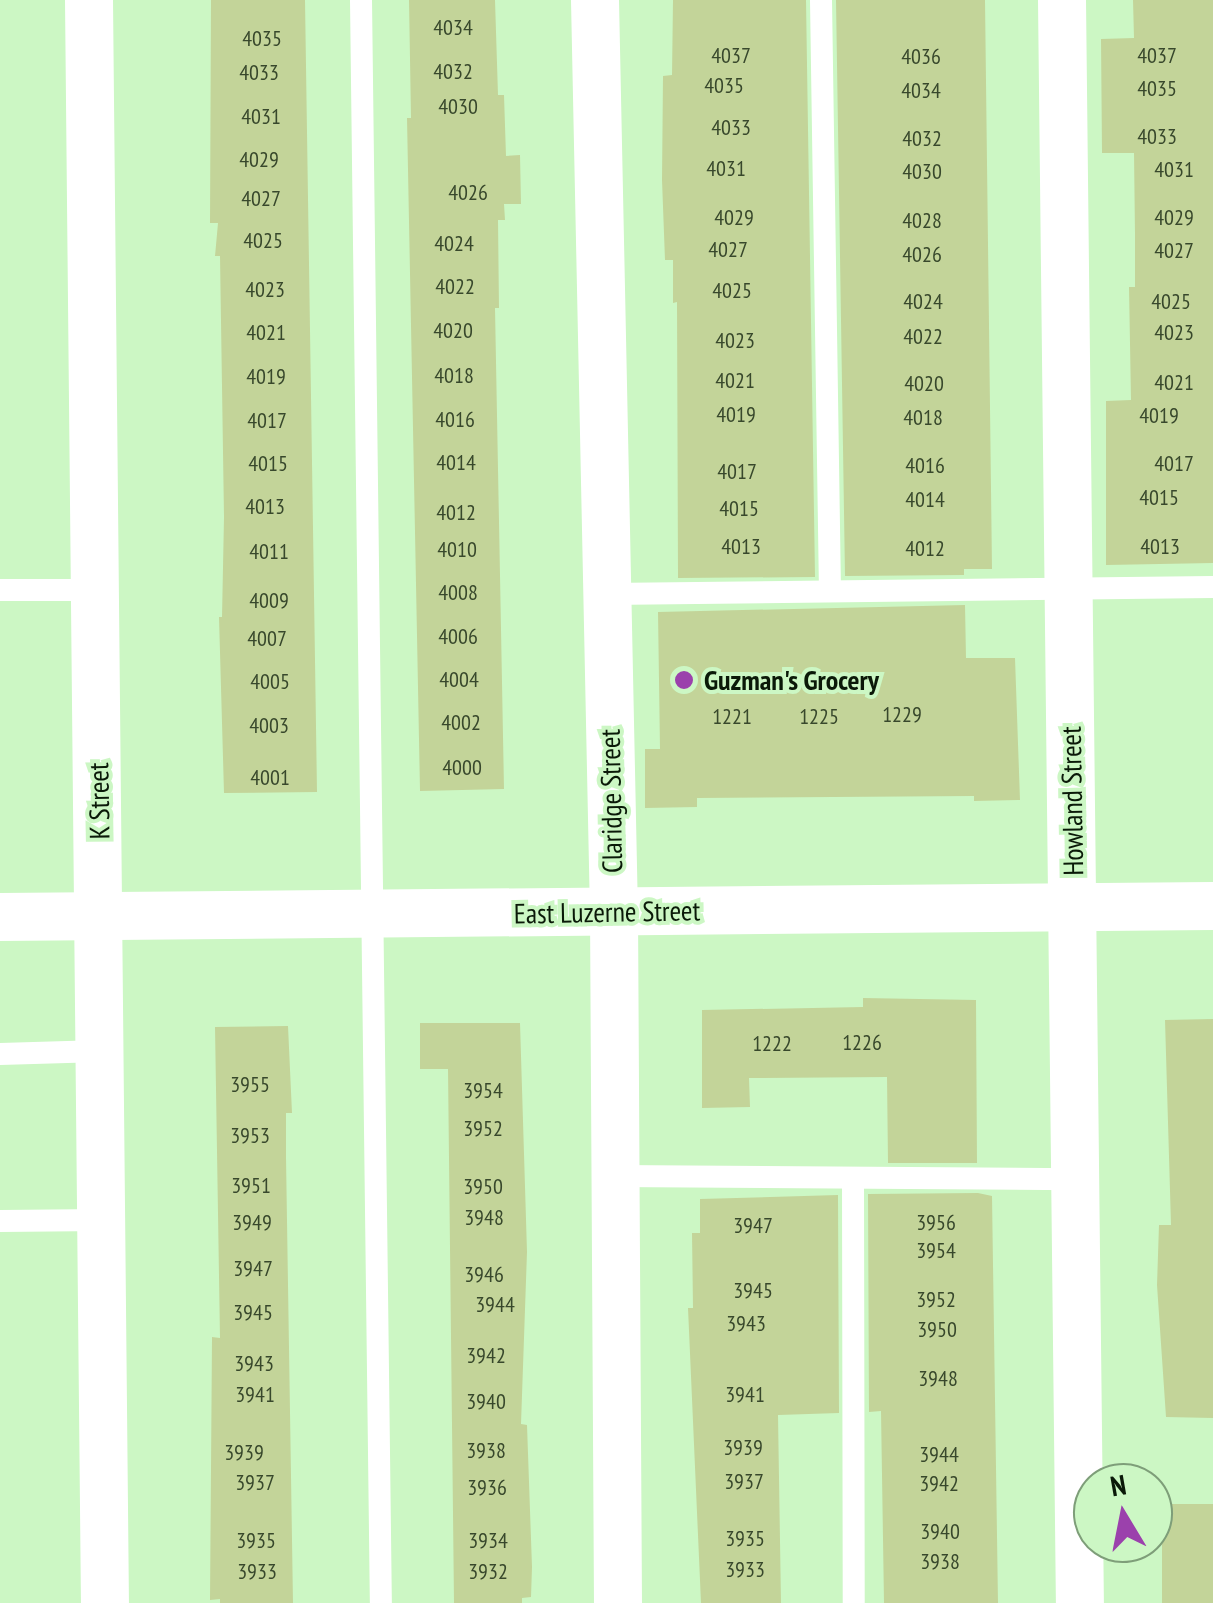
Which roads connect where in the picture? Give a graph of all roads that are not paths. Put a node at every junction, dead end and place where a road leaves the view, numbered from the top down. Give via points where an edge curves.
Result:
1 (90, 0) edge
2 (360, 0) edge
3 (595, 0) edge
4 (821, 0) edge
5 (1062, 0) edge
6 (1213, 587) edge
7 (1069, 588) junction
8 (0, 590) edge
9 (96, 590) junction
10 (830, 591) junction
11 (607, 594) junction
12 (1213, 906) edge
13 (1074, 907) junction
14 (614, 912) junction
15 (372, 914) junction
16 (101, 916) junction
17 (0, 918) edge
18 (101, 1051) junction
19 (0, 1054) edge
20 (615, 1176) junction
21 (853, 1178) junction
22 (1076, 1179) junction
23 (103, 1220) junction
24 (0, 1221) edge
25 (105, 1603) edge
26 (381, 1603) edge
27 (618, 1603) edge
28 (854, 1603) edge
29 (1080, 1603) edge

1 - 9 street, K Street
2 - 15 lane
3 - 11 street, Claridge Street
4 - 10 lane
5 - 7 street, Howland Street
6 - 7 lane
7 - 10 lane
7 - 13 street, Howland Street
8 - 9 lane
9 - 16 street, K Street
10 - 11 lane
11 - 14 street, Claridge Street
12 - 13 street, East Luzerne Street
13 - 14 street, East Luzerne Street
13 - 22 street, Howland Street
14 - 15 street, East Luzerne Street
14 - 20 street, Claridge Street
15 - 16 street, East Luzerne Street
15 - 26 lane
16 - 17 street, East Luzerne Street
16 - 18 street, K Street
18 - 19 lane
18 - 23 street, K Street
20 - 21 lane
20 - 27 street, Claridge Street
21 - 22 lane
21 - 28 lane
22 - 29 street, Howland Street
23 - 24 lane
23 - 25 street, K Street

